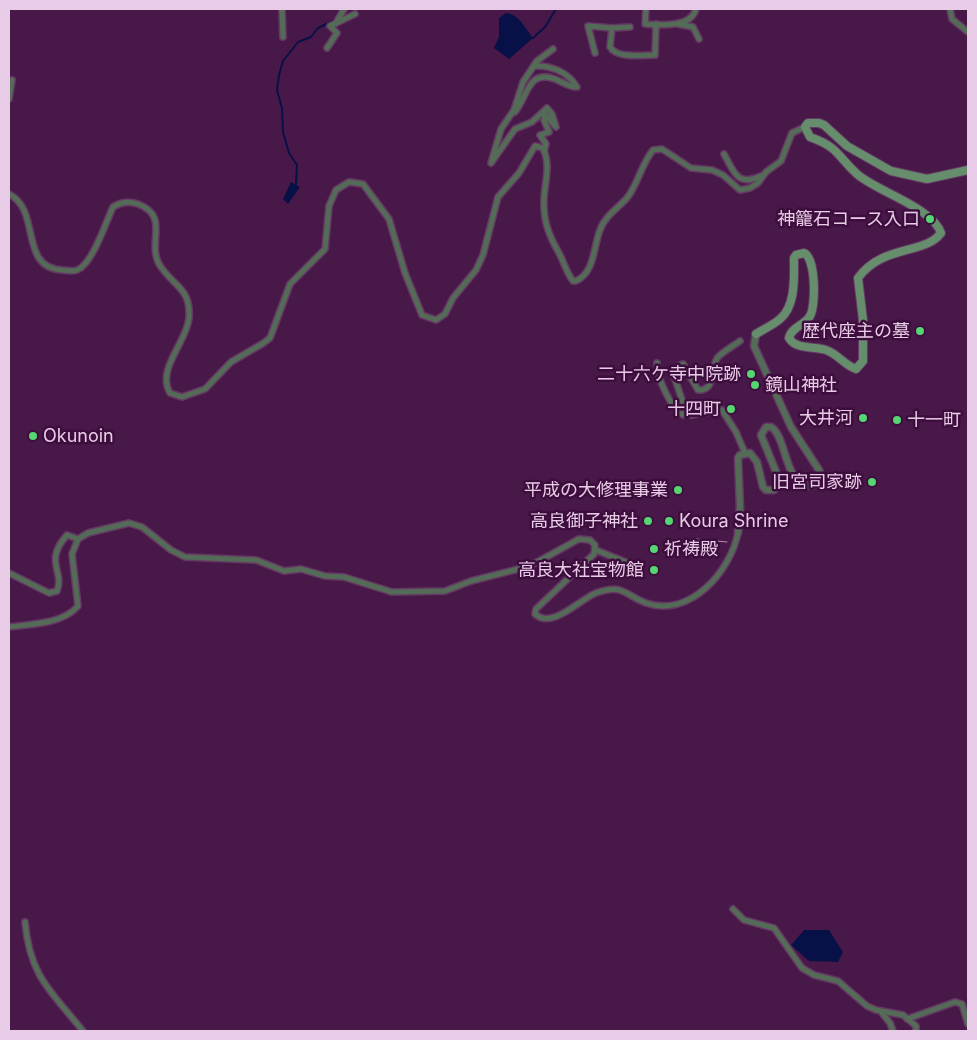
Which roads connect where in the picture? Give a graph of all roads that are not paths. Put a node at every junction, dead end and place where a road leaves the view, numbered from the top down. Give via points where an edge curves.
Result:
1 (282, 9) edge
2 (344, 9) edge
3 (646, 9) edge
4 (696, 9) edge
5 (950, 9) edge
6 (355, 14) dead end
7 (337, 21) junction
8 (678, 23) junction
9 (656, 24) junction
10 (630, 27) dead end
11 (612, 28) junction
12 (968, 32) edge
13 (283, 37) dead end
14 (699, 39) dead end
15 (327, 48) dead end
16 (553, 49) dead end
17 (595, 53) dead end
18 (534, 66) junction
19 (11, 80) edge
20 (9, 100) edge
21 (510, 116) junction
22 (805, 127) junction
23 (540, 135) junction
24 (537, 146) junction
25 (544, 152) junction
26 (724, 154) dead end
27 (968, 170) edge
28 (761, 176) junction
29 (9, 194) edge
30 (756, 334) joint
31 (740, 341) dead end
32 (657, 363) dead end
33 (686, 412) junction
34 (745, 452) junction
35 (738, 533) joint
36 (78, 539) junction
37 (596, 550) junction
38 (633, 565) dead end
39 (9, 573) edge
40 (9, 628) edge
41 (733, 909) dead end
42 (26, 922) dead end
43 (880, 1011) junction
44 (908, 1019) junction
45 (968, 1024) edge
46 (82, 1031) edge
47 (893, 1031) edge
48 (916, 1031) edge

1 - 13 street
2 - 7 street
3 - 9 street via 644,24
4 - 8 street via 691,18
5 - 12 street via 952,19
6 - 7 street
7 - 15 street via 330,26 337,34
8 - 9 street
8 - 14 street via 693,27
9 - 11 street via 655,55 631,56 610,49
10 - 11 street
11 - 17 street via 588,26
16 - 18 street
18 - 21 street via 523,82
18 - 21 street via 554,68 572,80 577,88 546,76 540,77 530,85
19 - 20 street
21 - 23 street via 501,129 491,163 514,129 532,122 547,108 556,126 545,114 549,132
22 - 27 main road via 808,123 819,122 857,153 904,174 927,179
22 - 28 street via 792,133 780,161
22 - 30 main road via 810,136 840,153 858,175 928,217 941,233 937,239 875,261 858,278 863,361 856,369 835,353 796,345 789,338 808,319 813,308 813,268 811,259 804,253 794,258 788,311 780,320
23 - 24 street
23 - 25 street via 546,144
24 - 25 street
24 - 29 street via 498,197 483,255 445,314 436,320 422,316 389,219 363,184 349,182 336,190 331,201 325,249 290,284 270,338 231,362 205,389 182,397 170,394 167,373 189,321 190,302 167,275 156,255 156,228 152,213 134,202 113,207 92,254 82,268 76,271 50,269 44,266 31,239 28,216
25 - 28 street via 548,168 544,199 546,228 573,281 587,273 600,229 628,197 653,150 662,149 691,168 712,170 723,175 740,190 758,183
26 - 28 street via 735,175 741,179 751,181
30 - 34 street via 754,346 790,428 819,470 819,481 808,487 791,472 778,434 771,427 766,427 761,435 779,479 774,490 762,487 757,462
31 - 33 street via 719,356 710,385 703,390 694,386 683,364 678,366 674,376
32 - 33 street via 671,403 679,413 683,415
33 - 34 street via 692,415 722,410
34 - 35 street via 738,458
35 - 37 street via 735,547 724,567 711,583 682,602 664,605 645,602 617,589 594,594 558,616 548,619 535,614 536,609
36 - 37 street via 88,533 129,523 142,527 171,550 186,557 256,560 284,571 301,569 325,576 355,579 380,589 408,592 445,591 530,566 584,538 590,540
36 - 39 street via 67,536 58,549 55,561 59,580 57,591 40,590
36 - 40 street via 72,554 78,606 64,617
37 - 38 street
41 - 43 street via 744,920 774,928 802,968 814,975 838,981 867,1006
42 - 46 street via 30,954 40,980
43 - 44 street
43 - 47 street
44 - 45 street via 956,1002 962,1004
44 - 48 street via 916,1026

